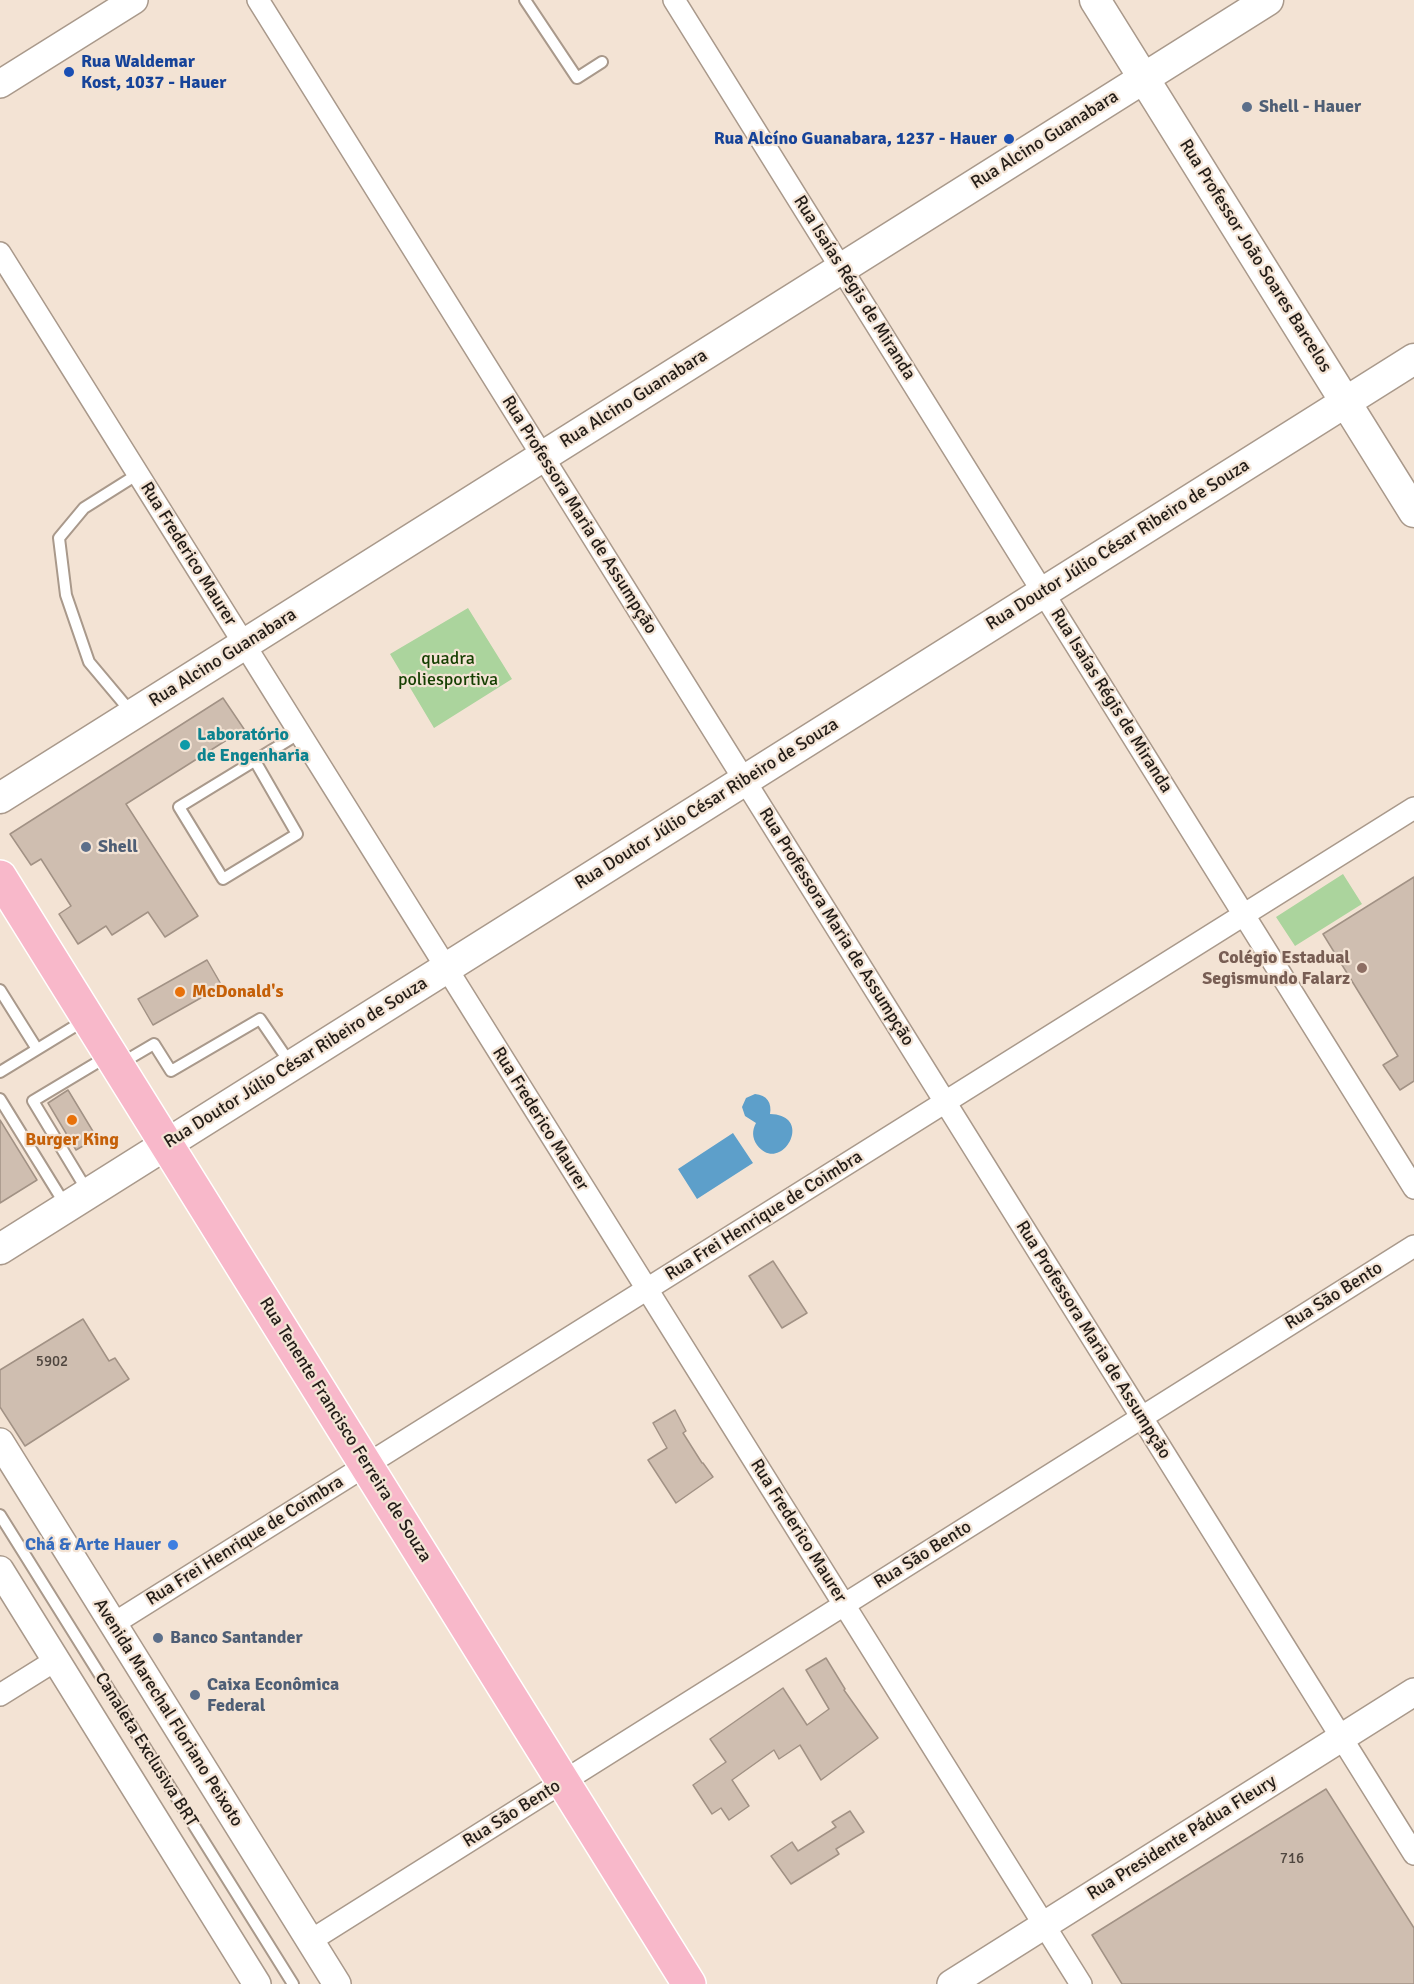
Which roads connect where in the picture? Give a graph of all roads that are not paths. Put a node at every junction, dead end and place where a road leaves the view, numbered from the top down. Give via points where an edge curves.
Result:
1 (134, 0) edge
2 (258, 0) edge
3 (525, 0) edge
4 (674, 0) edge
5 (1095, 0) edge
6 (1268, 0) edge
7 (602, 63) dead end
8 (1144, 78) junction
9 (0, 84) edge
10 (0, 253) edge
11 (842, 268) junction
12 (1414, 359) edge
13 (1346, 402) junction
14 (542, 457) junction
15 (138, 474) junction
16 (1414, 512) edge
17 (1044, 593) junction
18 (244, 645) junction
19 (133, 714) junction
20 (300, 733) junction
21 (255, 761) junction
22 (744, 781) junction
23 (6, 791) edge
24 (1414, 808) edge
25 (0, 877) edge
26 (1244, 914) junction
27 (446, 968) junction
28 (0, 990) edge
29 (88, 1018) junction
30 (37, 1049) junction
31 (114, 1060) junction
32 (292, 1065) junction
33 (0, 1072) edge
34 (0, 1099) edge
35 (945, 1102) junction
36 (167, 1144) junction
37 (1414, 1188) edge
38 (78, 1200) junction
39 (1414, 1246) edge
40 (0, 1249) edge
41 (647, 1289) junction
42 (1141, 1417) junction
43 (0, 1442) edge
44 (366, 1465) junction
45 (0, 1515) edge
46 (0, 1570) edge
47 (844, 1605) junction
48 (113, 1624) junction
49 (56, 1660) junction
50 (1414, 1692) edge
51 (0, 1695) edge
52 (1341, 1738) junction
53 (563, 1781) junction
54 (1414, 1854) edge
55 (1044, 1925) junction
56 (310, 1941) junction
57 (250, 1982) edge
58 (293, 1984) edge
59 (337, 1984) edge
60 (689, 1984) edge
61 (951, 1984) edge
62 (1081, 1984) edge

1 - 9 street
2 - 14 street, Rua Professora Maria de Assumpção
3 - 7 lane via 577,78
4 - 11 street, Rua Isaías Régis de Miranda
5 - 8 main road, Rua Professor João Soares Barcelos
6 - 8 main road, Rua Alcino Guanabara
8 - 11 main road, Rua Alcino Guanabara
8 - 13 main road, Rua Professor João Soares Barcelos
10 - 15 street, Rua Frederico Maurer
11 - 14 main road, Rua Alcino Guanabara
11 - 17 street, Rua Isaías Régis de Miranda
12 - 13 main road, Rua Doutor Júlio César Ribeiro de Souza
13 - 16 main road, Rua Professor João Soares Barcelos
13 - 17 main road, Rua Doutor Júlio César Ribeiro de Souza
14 - 18 main road, Rua Alcino Guanabara
14 - 22 street, Rua Professora Maria de Assumpção
15 - 18 street, Rua Frederico Maurer
15 - 19 lane via 84,507 59,538 66,595 89,662
17 - 22 main road, Rua Doutor Júlio César Ribeiro de Souza
17 - 26 street, Rua Isaías Régis de Miranda
18 - 19 main road, Rua Alcino Guanabara
18 - 20 street, Rua Frederico Maurer
19 - 23 main road, Rua Alcino Guanabara
20 - 21 lane
20 - 27 street, Rua Frederico Maurer
21 - 21 lane via 179,807 223,879 297,834
22 - 27 main road, Rua Doutor Júlio César Ribeiro de Souza
22 - 35 street, Rua Professora Maria de Assumpção
24 - 26 street, Rua Frei Henrique de Coimbra
25 - 29 main road, Rua Tenente Francisco Ferreira de Souza
26 - 35 street, Rua Frei Henrique de Coimbra
26 - 37 street, Rua Isaías Régis de Miranda
27 - 32 main road, Rua Doutor Júlio César Ribeiro de Souza
27 - 41 street, Rua Frederico Maurer
28 - 30 lane
29 - 30 lane
29 - 31 main road, Rua Tenente Francisco Ferreira de Souza
30 - 33 lane
31 - 32 lane via 154,1044 171,1071 260,1019
31 - 36 main road, Rua Tenente Francisco Ferreira de Souza
31 - 38 lane via 33,1101
32 - 36 main road, Rua Doutor Júlio César Ribeiro de Souza
34 - 38 lane
35 - 41 street, Rua Frei Henrique de Coimbra
35 - 42 street, Rua Professora Maria de Assumpção
36 - 38 main road, Rua Doutor Júlio César Ribeiro de Souza
36 - 44 main road, Rua Tenente Francisco Ferreira de Souza
38 - 40 main road, Rua Doutor Júlio César Ribeiro de Souza
39 - 42 street, Rua São Bento
41 - 44 street, Rua Frei Henrique de Coimbra
41 - 47 street, Rua Frederico Maurer
42 - 47 street, Rua São Bento
42 - 52 street, Rua Professora Maria de Assumpção
43 - 48 street, Avenida Marechal Floriano Peixoto
44 - 48 street, Rua Frei Henrique de Coimbra
44 - 53 main road, Rua Tenente Francisco Ferreira de Souza
45 - 58 lane, Canaleta Exclusiva BRT
46 - 49 street
47 - 53 street, Rua São Bento
47 - 55 street, Rua Frederico Maurer
48 - 56 street, Avenida Marechal Floriano Peixoto
49 - 51 street
49 - 57 street
50 - 52 street, Rua Presidente Pádua Fleury
52 - 54 street, Rua Professora Maria de Assumpção
52 - 55 street, Rua Presidente Pádua Fleury
53 - 56 street, Rua São Bento
53 - 60 main road, Rua Tenente Francisco Ferreira de Souza
55 - 61 street, Rua Presidente Pádua Fleury
55 - 62 street, Rua Frederico Maurer
56 - 59 street, Avenida Marechal Floriano Peixoto

